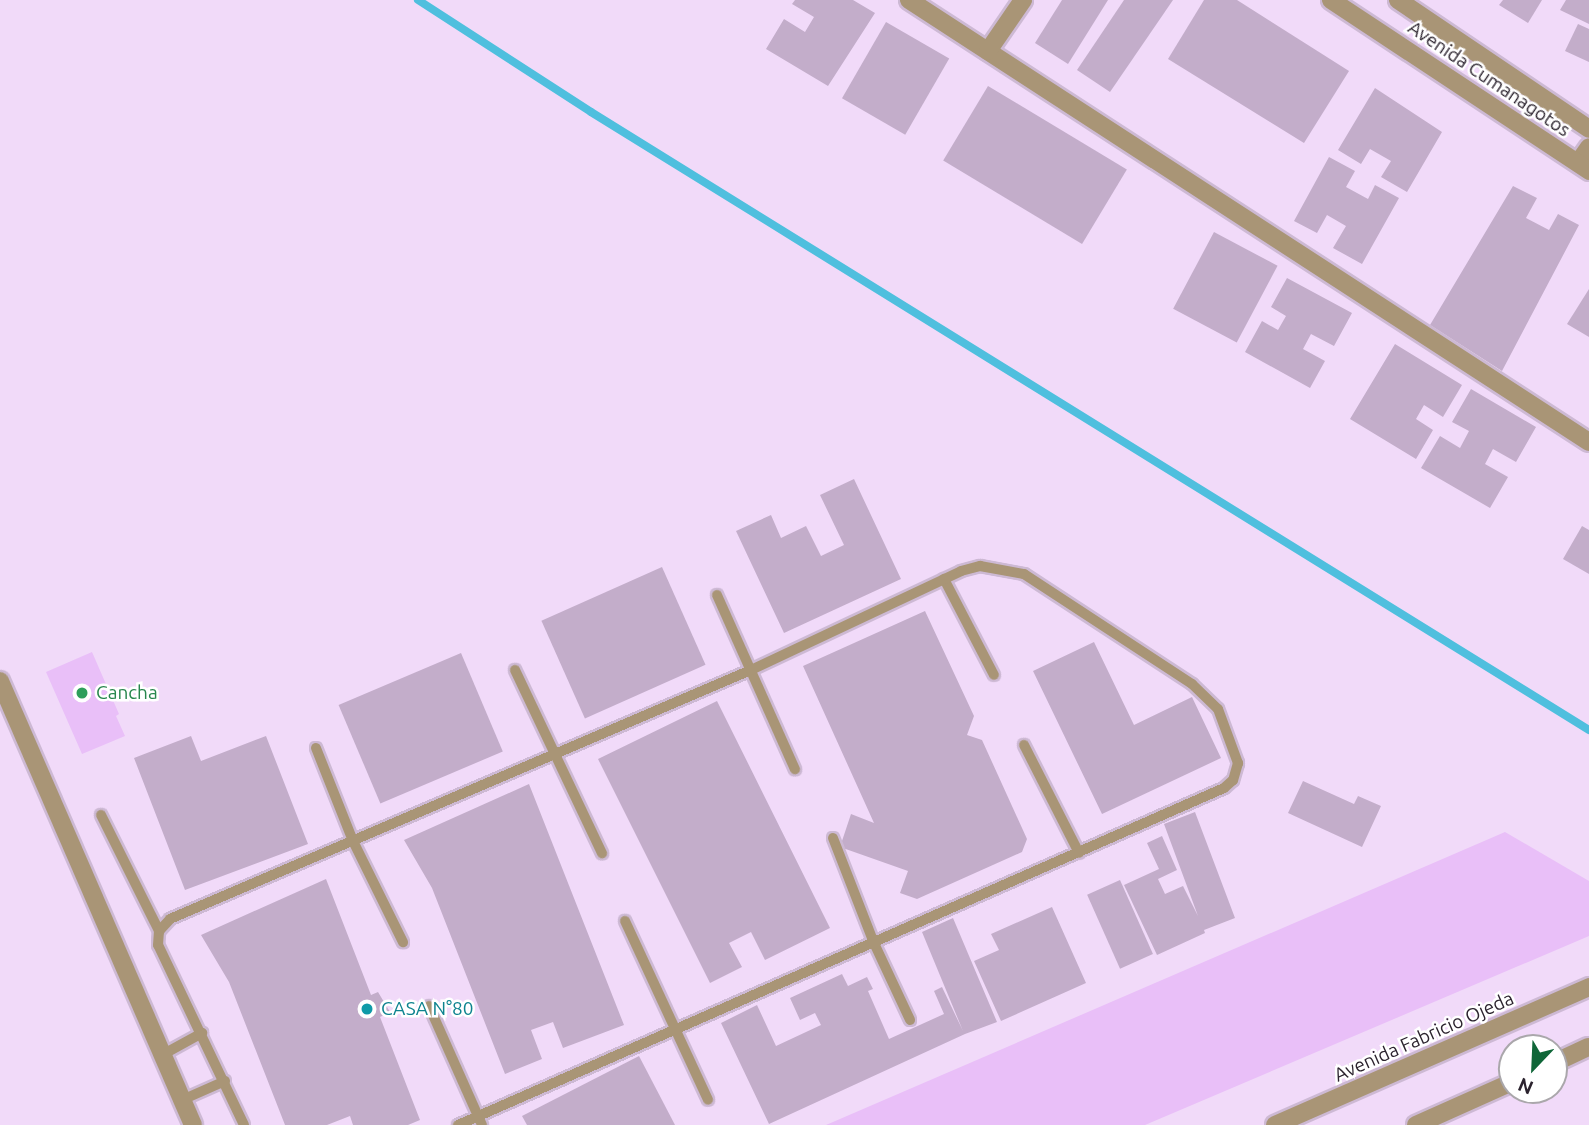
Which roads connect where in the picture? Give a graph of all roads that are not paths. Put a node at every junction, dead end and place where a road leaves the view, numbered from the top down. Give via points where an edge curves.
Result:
1 (909, 0) edge
2 (1023, 0) edge
3 (1331, 0) edge
4 (1398, 0) edge
5 (988, 51) junction
6 (1589, 129) edge
7 (1589, 147) edge
8 (1583, 167) edge
9 (1589, 442) edge
10 (944, 579) junction
11 (717, 595) dead end
12 (515, 670) dead end
13 (751, 670) junction
14 (993, 675) dead end
15 (0, 681) edge
16 (1024, 746) dead end
17 (316, 748) dead end
18 (553, 754) junction
19 (795, 769) dead end
20 (101, 815) dead end
21 (833, 838) dead end
22 (353, 841) junction
23 (602, 853) dead end
24 (1079, 853) junction
25 (625, 921) dead end
26 (159, 931) junction
27 (403, 942) dead end
28 (874, 943) junction
29 (1589, 987) edge
30 (429, 1006) dead end
31 (910, 1020) dead end
32 (676, 1028) junction
33 (202, 1033) junction
34 (1589, 1047) edge
35 (162, 1055) junction
36 (1568, 1057) edge
37 (225, 1081) junction
38 (1498, 1088) edge
39 (182, 1100) junction
40 (708, 1100) dead end
41 (481, 1121) edge
42 (193, 1125) edge
43 (244, 1125) edge
44 (458, 1125) edge
45 (1275, 1125) edge
46 (1416, 1125) edge

1 - 5 street
2 - 5 street
3 - 8 street, Avenida Cumanagotos
4 - 6 street, Avenida Cumanagotos
5 - 9 street
7 - 8 street
10 - 13 lane
10 - 14 lane
10 - 24 lane via 980,566 1024,574 1192,684 1218,709 1238,763 1233,780 1210,795
11 - 13 lane
12 - 18 lane
13 - 18 lane
13 - 19 lane
15 - 35 street
16 - 24 lane
17 - 22 lane
18 - 22 lane
18 - 23 lane
20 - 26 lane
21 - 28 lane
22 - 26 lane via 170,919
22 - 27 lane
24 - 28 lane
25 - 32 lane
26 - 33 lane via 158,945
28 - 31 lane
28 - 32 lane
29 - 45 street, Avenida Fabricio Ojeda
30 - 41 lane
32 - 40 lane
32 - 41 lane
33 - 35 lane
33 - 37 lane
34 - 36 street
35 - 39 street
37 - 39 lane
37 - 43 lane
38 - 46 street
39 - 42 street
41 - 44 lane

